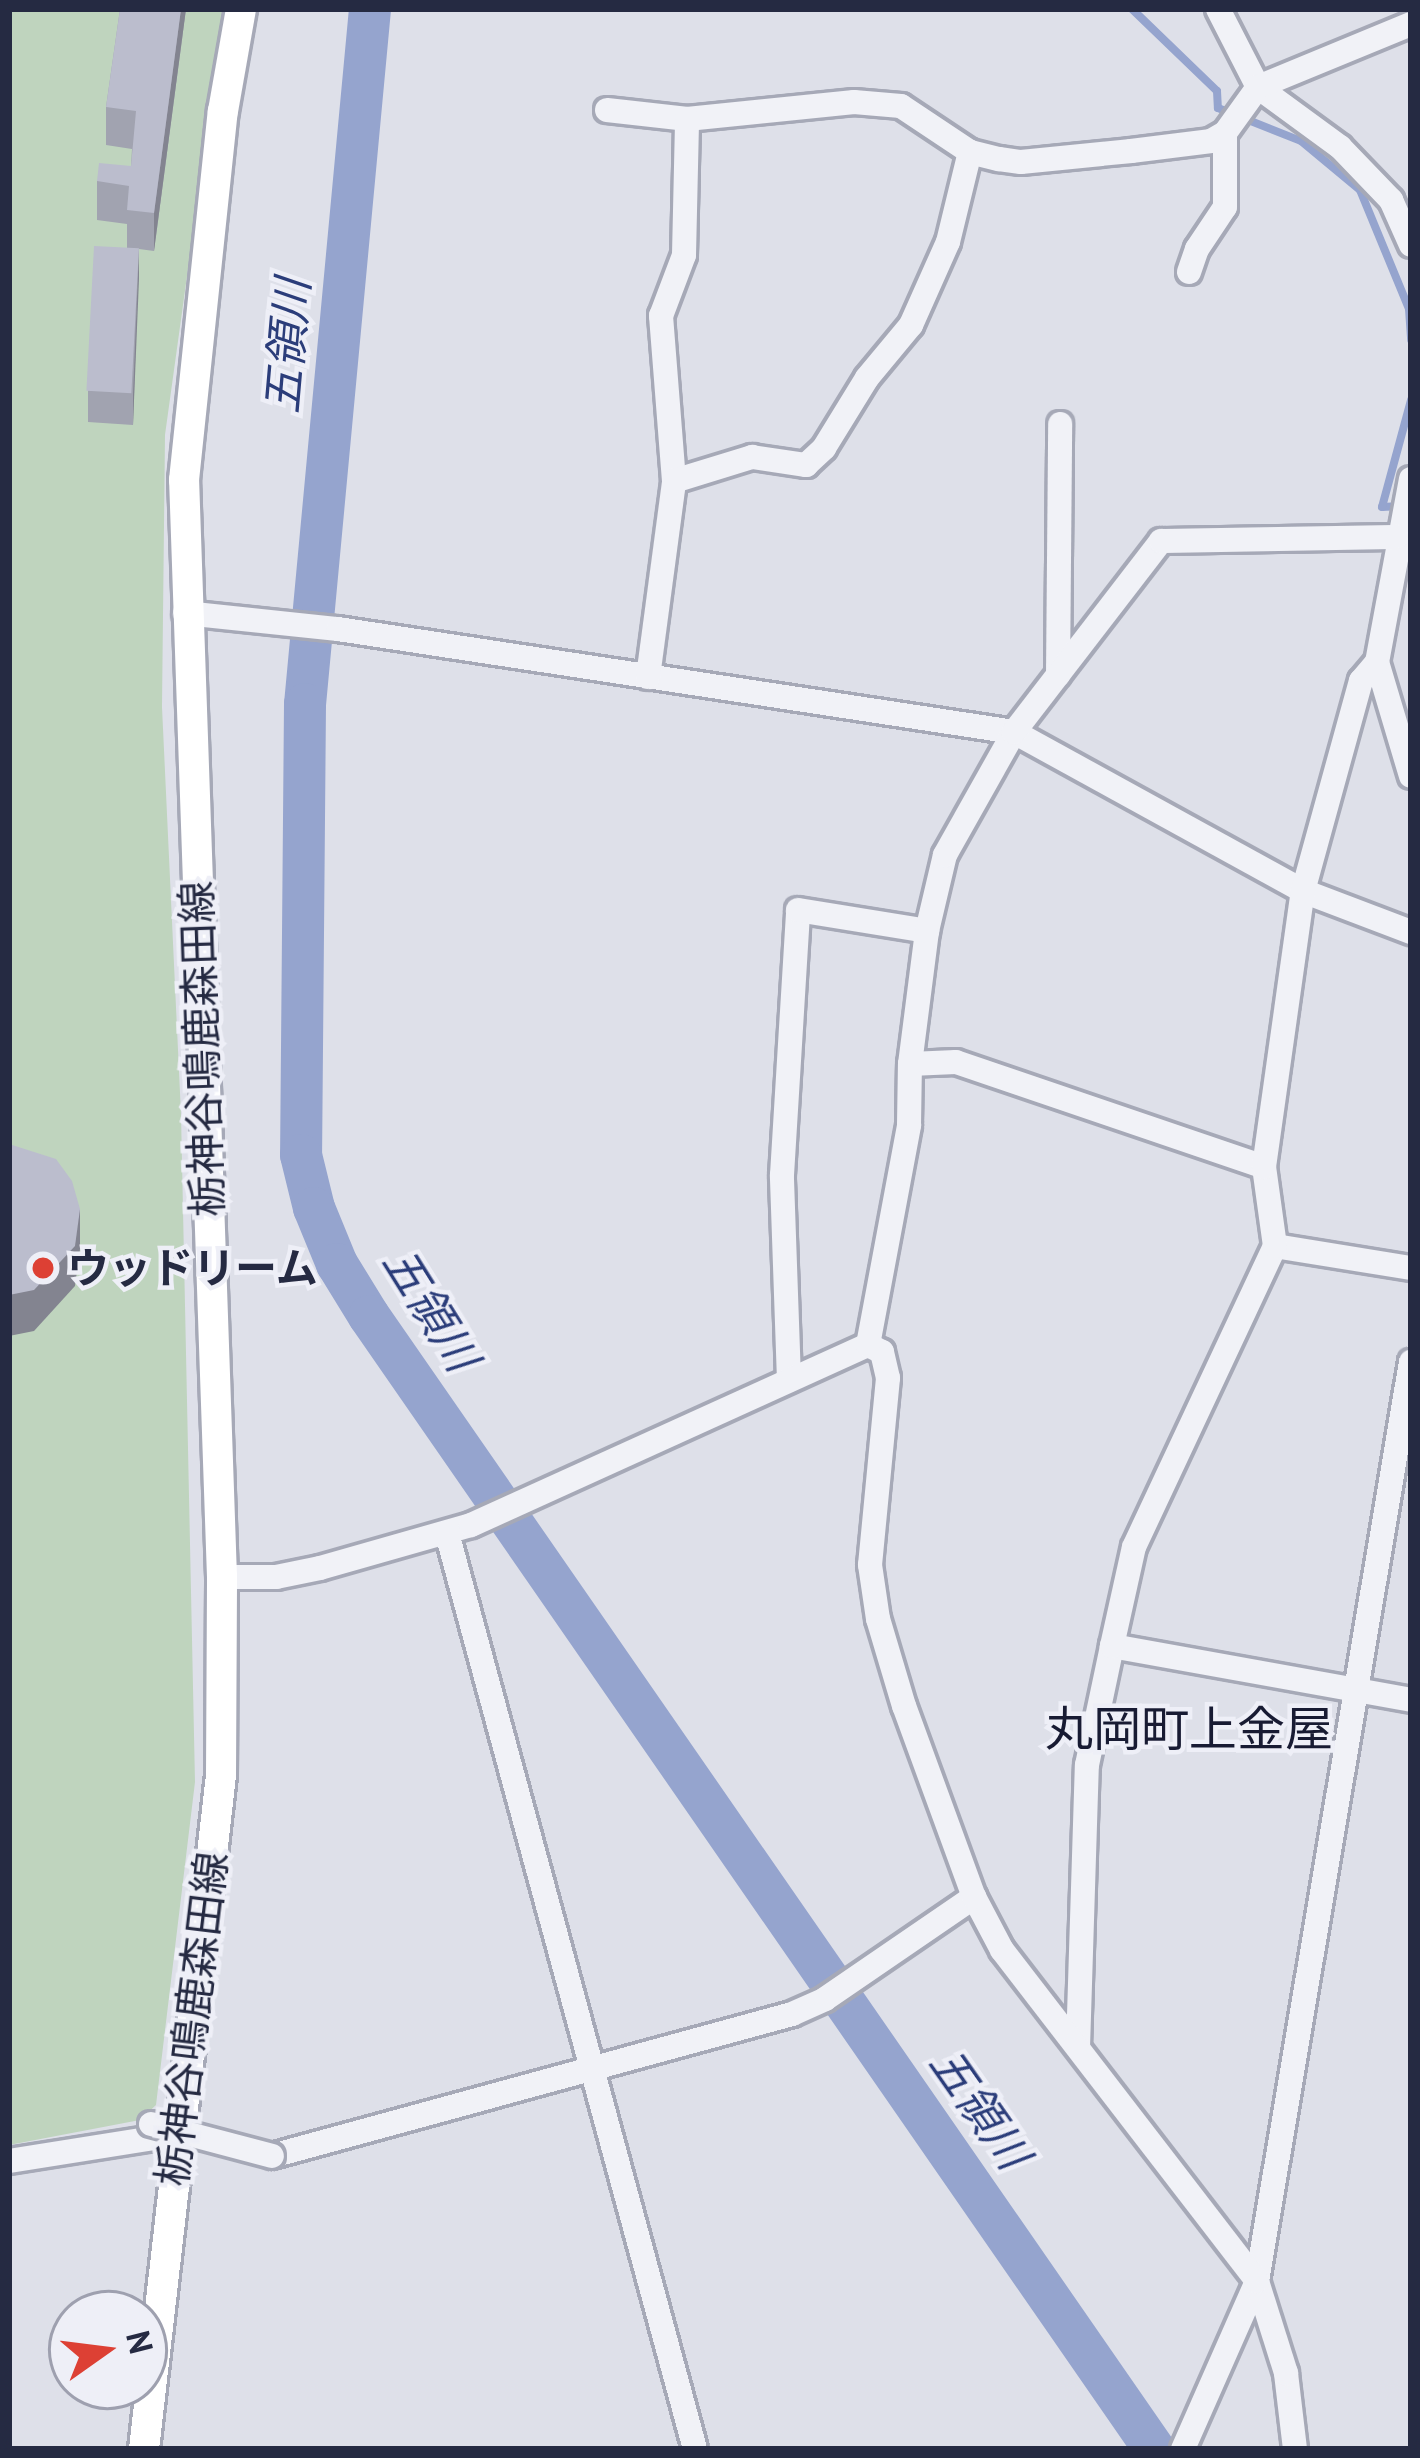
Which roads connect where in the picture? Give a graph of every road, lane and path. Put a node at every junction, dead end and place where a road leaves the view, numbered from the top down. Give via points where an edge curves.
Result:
1 (241, 9) edge
2 (1219, 9) edge
3 (1411, 24) edge
4 (1258, 87) junction
5 (607, 110) dead end
6 (687, 119) junction
7 (1225, 134) junction
8 (970, 152) junction
9 (1411, 245) edge
10 (1190, 272) dead end
11 (1060, 424) dead end
12 (1411, 479) edge
13 (674, 481) junction
14 (1396, 537) junction
15 (185, 613) junction
16 (1377, 662) junction
17 (1058, 675) junction
18 (648, 677) junction
19 (1014, 732) junction
20 (1407, 752) edge
21 (1411, 776) edge
22 (1304, 891) junction
23 (928, 931) junction
24 (1411, 932) edge
25 (910, 1064) junction
26 (1264, 1167) junction
27 (1276, 1246) junction
28 (1411, 1268) edge
29 (868, 1345) junction
30 (1411, 1362) edge
31 (789, 1380) junction
32 (447, 1533) junction
33 (222, 1577) junction
34 (1112, 1646) junction
35 (1353, 1689) junction
36 (1411, 1700) edge
37 (974, 1897) junction
38 (1078, 2047) junction
39 (589, 2070) junction
40 (165, 2129) junction
41 (9, 2161) edge
42 (1257, 2281) junction
43 (144, 2449) edge
44 (695, 2449) edge
45 (1183, 2449) edge
46 (1295, 2449) edge

1 - 15 main road, 栃神谷鳴鹿森田線 via 184,480
2 - 4 street
3 - 4 street
4 - 7 street
4 - 9 street via 1366,173 1391,200
5 - 6 street
6 - 8 street via 854,102 901,106
6 - 13 street via 684,255 661,316
7 - 8 street via 1021,162
7 - 10 street via 1225,207
8 - 13 street via 948,242 911,325 824,448 806,465 752,458
11 - 17 street
12 - 14 street
13 - 18 street
14 - 16 street
14 - 17 street via 1161,542
15 - 18 street
15 - 33 main road, 栃神谷鳴鹿森田線
16 - 20 street
16 - 22 street via 1361,681
17 - 19 street
18 - 19 street
19 - 22 street
19 - 23 street via 945,855
20 - 21 street
22 - 24 street
22 - 26 street
23 - 25 street
23 - 31 street via 798,910 782,1175
25 - 26 street via 956,1062
25 - 29 street via 909,1125
26 - 27 street
27 - 28 street
27 - 34 street via 1134,1547
29 - 31 street
29 - 37 street via 882,1352 888,1378 870,1565 878,1619
30 - 35 street
31 - 32 street
32 - 33 street via 277,1577
32 - 39 street
33 - 40 main road, 栃神谷鳴鹿森田線 via 221,1775
34 - 35 street
34 - 38 street via 1087,1765
35 - 36 street
35 - 42 street
37 - 38 street via 1002,1950
37 - 39 street via 793,2014
38 - 42 street
39 - 40 street, bridge via 272,2156
39 - 44 street
40 - 41 street
40 - 43 main road, 栃神谷鳴鹿森田線
42 - 45 street
42 - 46 street via 1286,2373

